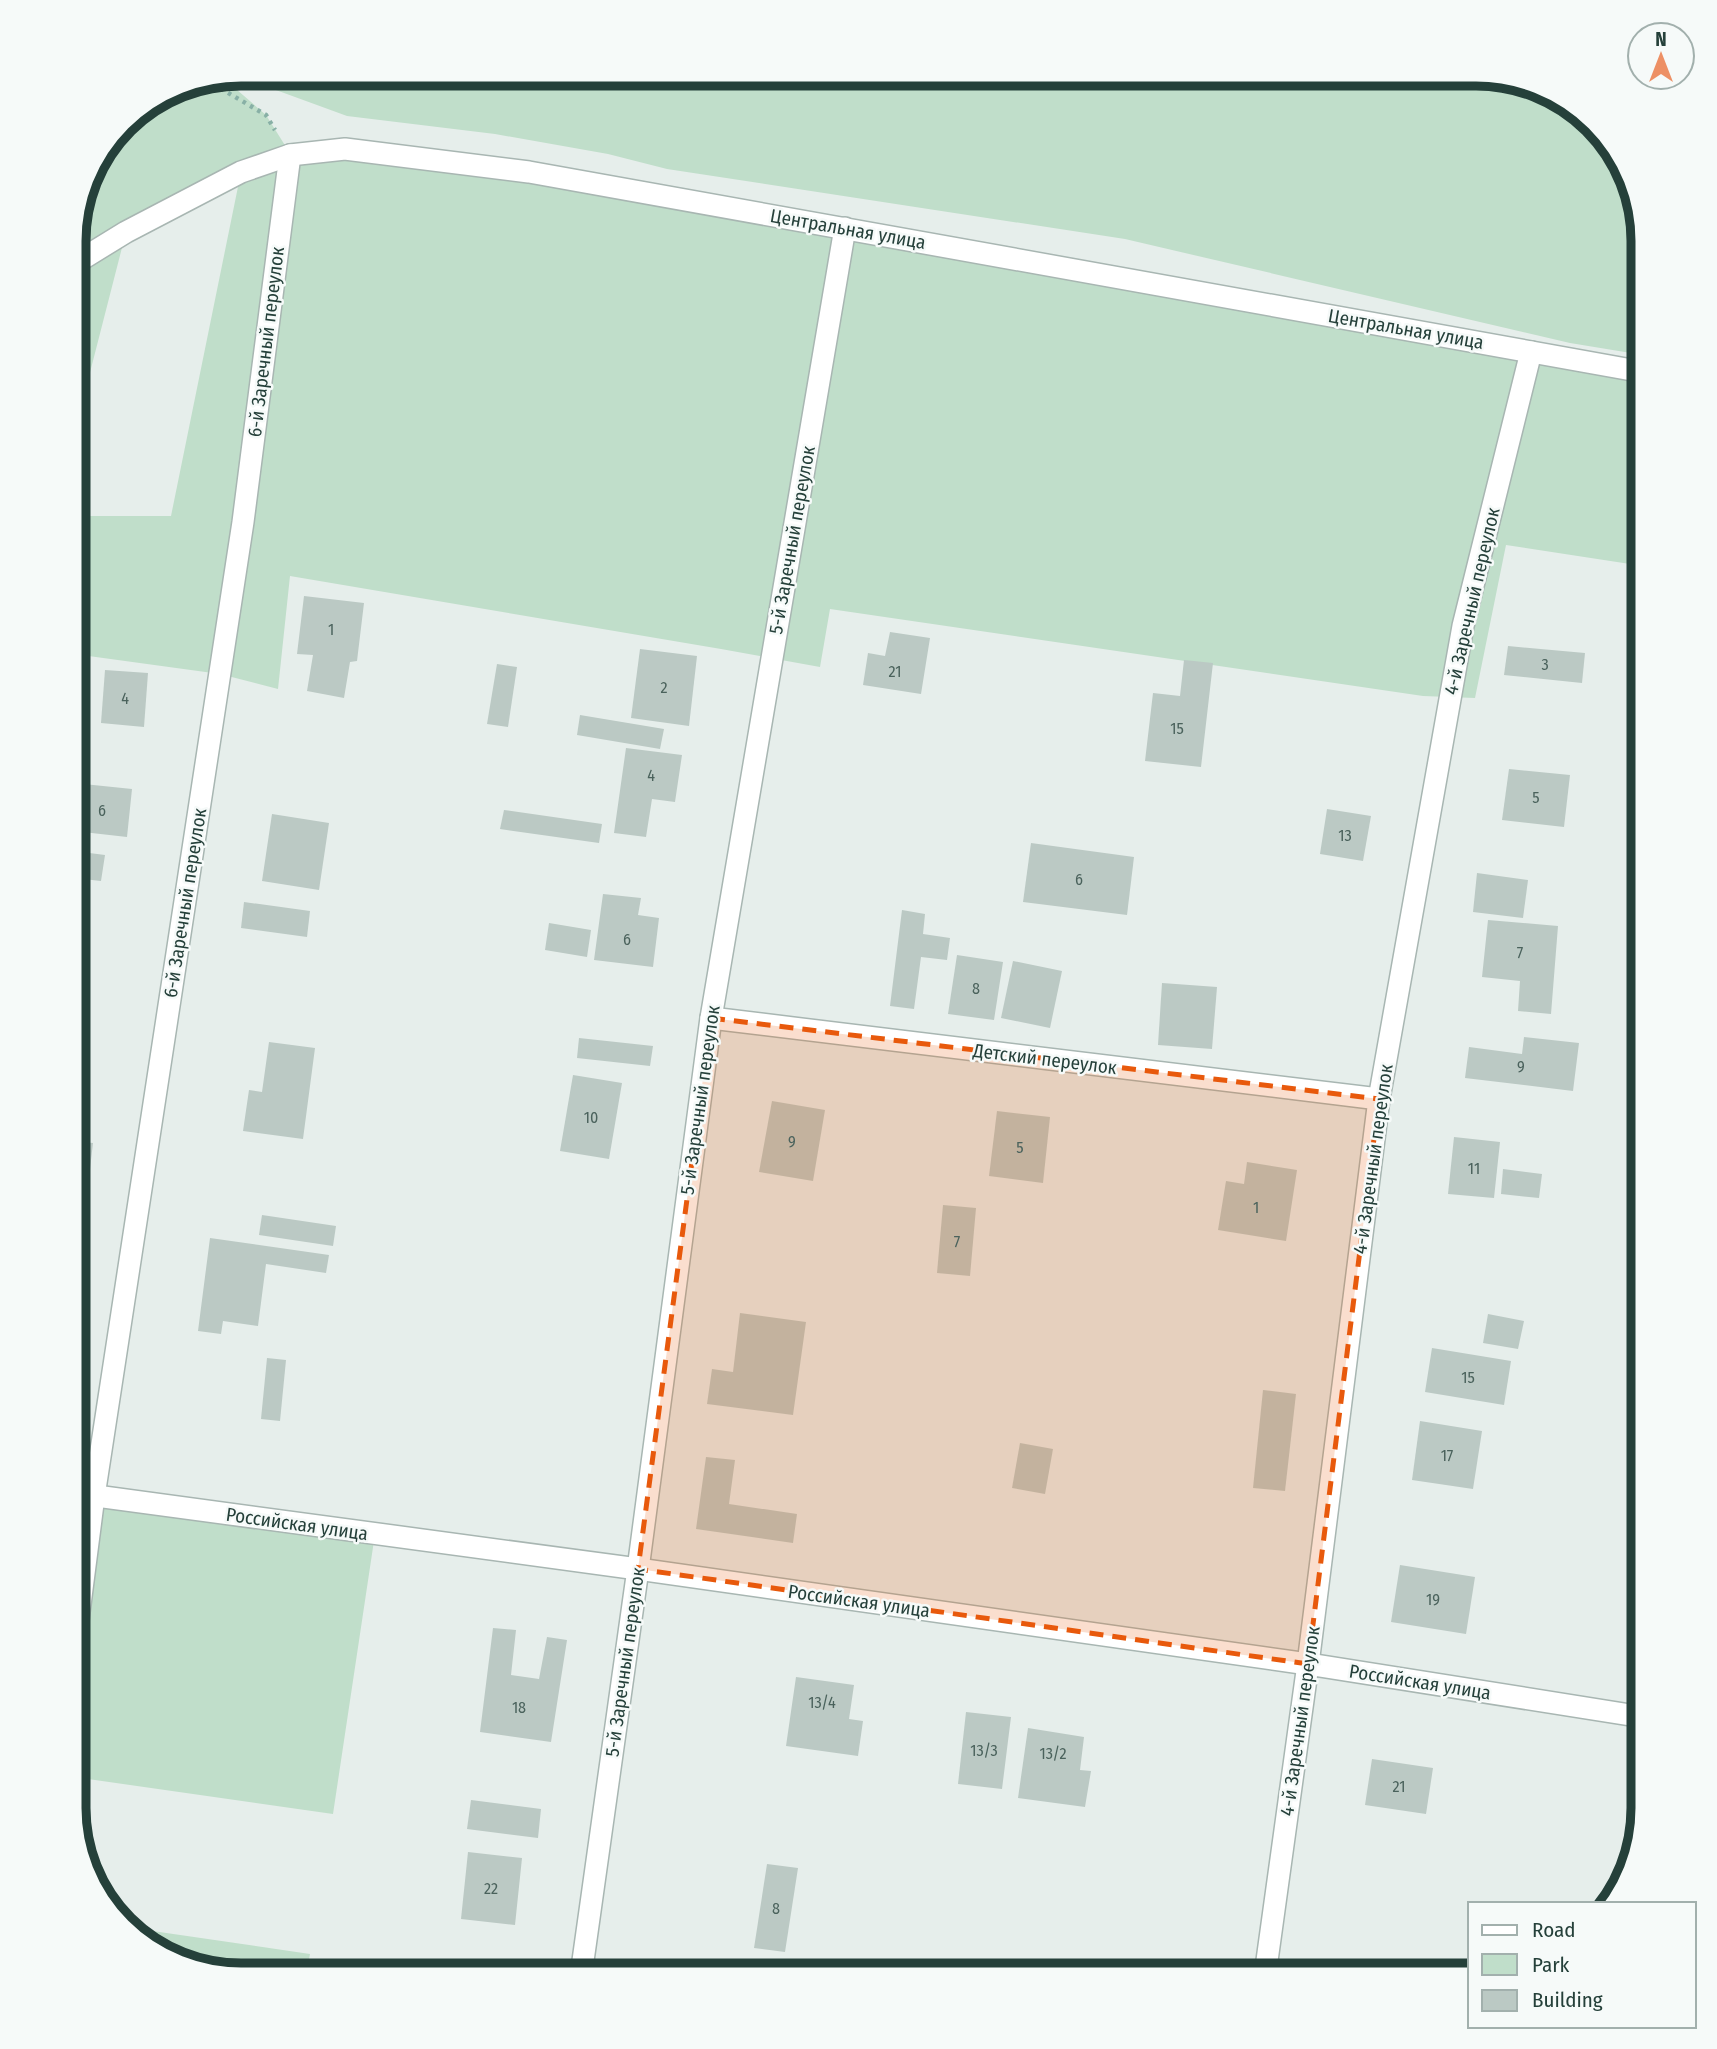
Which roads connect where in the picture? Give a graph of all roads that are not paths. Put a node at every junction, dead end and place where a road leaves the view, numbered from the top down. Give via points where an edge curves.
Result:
1 (290, 155) junction
2 (845, 228) junction
3 (86, 257) edge
4 (1531, 352) junction
5 (1631, 370) edge
6 (710, 1018) junction
7 (1379, 1099) junction
8 (86, 1482) edge
9 (86, 1494) edge
10 (638, 1569) junction
11 (1308, 1664) junction
12 (1631, 1715) edge
13 (583, 1963) edge
14 (1267, 1963) edge

1 - 2 street, Центральная улица via 345,149 530,172
1 - 3 street, Центральная улица via 241,172
1 - 8 street, 6-й Заречный переулок via 243,522
2 - 4 street, Центральная улица
2 - 6 street, 5-й Заречный переулок
4 - 5 street, Центральная улица
4 - 7 street, 4-й Заречный переулок via 1463,626
6 - 7 street, Детский переулок
6 - 10 street, 5-й Заречный переулок
7 - 11 street, 4-й Заречный переулок
9 - 10 street, Российская улица
10 - 11 street, Российская улица
10 - 13 street, 5-й Заречный переулок
11 - 12 street, Российская улица
11 - 14 street, 4-й Заречный переулок

